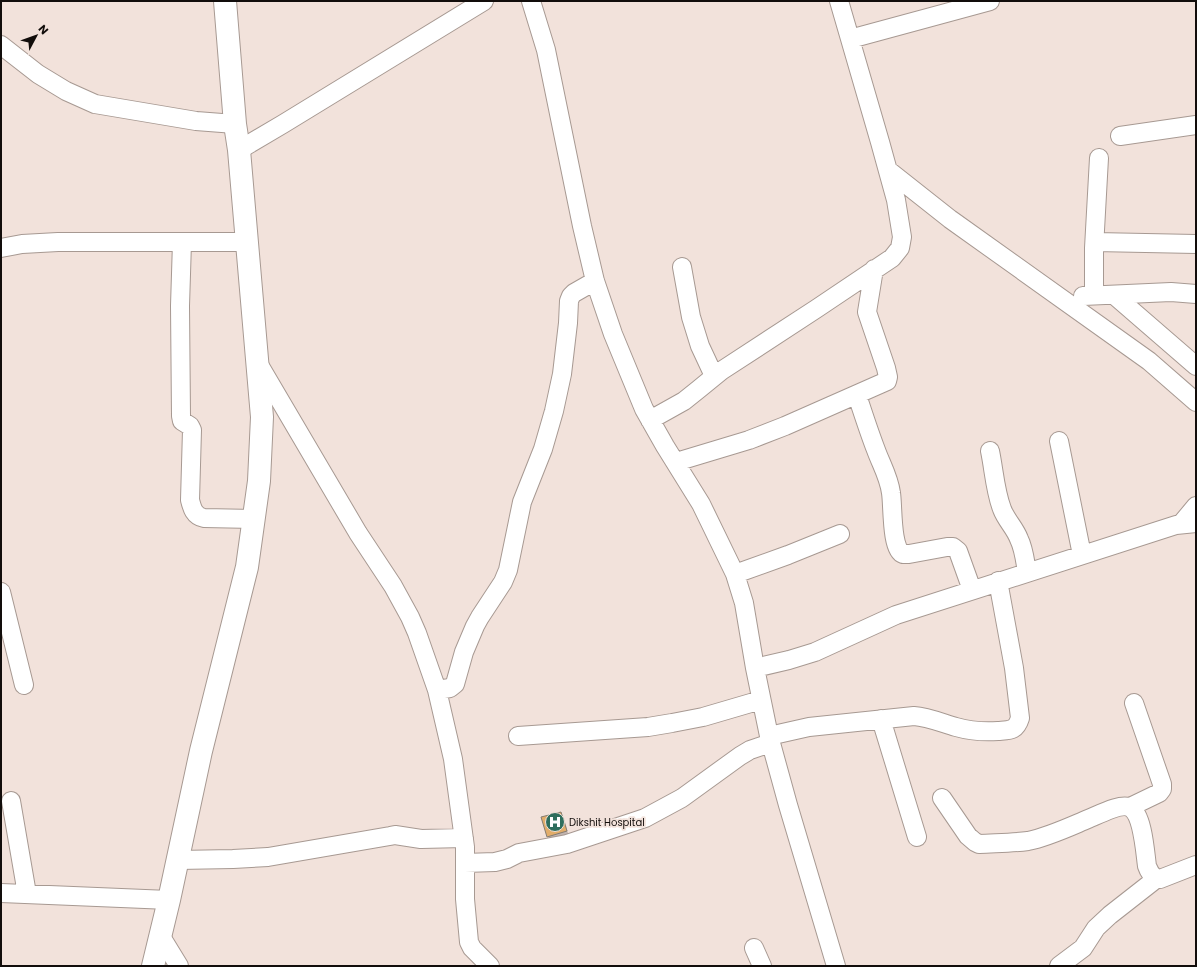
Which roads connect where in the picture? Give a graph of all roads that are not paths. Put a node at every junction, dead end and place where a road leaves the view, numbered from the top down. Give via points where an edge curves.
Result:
1 (225, 1) edge
2 (484, 1) edge
3 (531, 1) edge
4 (838, 1) edge
5 (990, 1) edge
6 (850, 39) junction
7 (1, 45) edge
8 (235, 124) junction
9 (1196, 125) edge
10 (1120, 136) dead end
11 (239, 150) junction
12 (1099, 158) dead end
13 (888, 170) junction
14 (182, 242) junction
15 (246, 242) junction
16 (1095, 242) junction
17 (1196, 244) edge
18 (1, 248) edge
19 (682, 267) dead end
20 (874, 270) junction
21 (595, 281) junction
22 (1196, 294) edge
23 (1114, 295) junction
24 (1094, 296) junction
25 (1060, 297) junction
26 (257, 360) junction
27 (1196, 366) edge
28 (714, 376) junction
29 (857, 395) junction
30 (1196, 402) edge
31 (650, 420) junction
32 (1059, 441) dead end
33 (990, 451) dead end
34 (676, 462) junction
35 (1196, 506) edge
36 (254, 519) junction
37 (1188, 524) edge
38 (840, 534) dead end
39 (1082, 555) junction
40 (1028, 572) junction
41 (735, 574) junction
42 (998, 581) junction
43 (972, 590) junction
44 (1, 592) edge
45 (755, 668) junction
46 (24, 685) dead end
47 (437, 690) junction
48 (761, 700) junction
49 (1134, 703) dead end
50 (881, 719) junction
51 (518, 736) dead end
52 (770, 740) junction
53 (942, 798) dead end
54 (11, 801) dead end
55 (1130, 807) junction
56 (917, 837) dead end
57 (464, 838) junction
58 (178, 860) junction
59 (465, 864) junction
60 (1196, 864) edge
61 (1156, 879) junction
62 (1, 893) edge
63 (27, 894) junction
64 (169, 900) junction
65 (160, 935) junction
66 (754, 948) dead end
67 (153, 966) edge
68 (179, 966) edge
69 (490, 966) edge
70 (762, 966) edge
71 (836, 966) edge
72 (1059, 966) edge

1 - 8 main road
2 - 11 street
3 - 21 street via 546,50
4 - 6 street
5 - 6 street
6 - 13 street
7 - 8 street via 38,74 94,104 196,121
8 - 11 main road
9 - 10 street
11 - 15 main road
12 - 16 street
13 - 20 street via 902,237 900,248 892,258
13 - 25 street via 950,219
14 - 15 street
14 - 18 street via 58,242
14 - 36 street via 181,416 182,421 192,430 190,500 199,517
15 - 26 main road
16 - 17 street
16 - 24 street
19 - 28 street via 691,317 700,346
20 - 28 street
20 - 29 street via 867,312 888,377 885,383
21 - 31 street via 613,334
21 - 47 street via 570,296 562,374 554,411 543,449 522,502 508,570 475,626 464,652 456,684 450,688
22 - 23 street via 1172,292
23 - 24 street
23 - 27 street
24 - 25 street
25 - 30 street via 1149,361
26 - 36 main road via 262,418
26 - 47 street via 410,617
28 - 31 street via 684,401
29 - 34 street via 749,440
29 - 43 street via 875,449 889,479 892,493 892,522 900,552 910,554 953,547 958,551
31 - 34 street
32 - 39 street
33 - 40 street via 1002,510 1019,537
34 - 41 street via 701,504
35 - 37 street
36 - 58 main road via 247,567 200,751
37 - 39 street via 1176,525
38 - 41 street
39 - 40 street
40 - 42 street
41 - 45 street via 744,603
42 - 43 street
42 - 50 street via 1014,668 1020,718 1018,725 1009,730 985,732 919,716
43 - 45 street via 896,615 815,652
44 - 46 street
45 - 48 street
47 - 57 street via 453,759
48 - 51 street via 703,717 660,725
48 - 52 street
49 - 55 street via 1162,789 1159,793
50 - 52 street via 809,727
50 - 56 street
52 - 59 street via 740,756 682,798 644,818 567,844 495,862
52 - 71 street
53 - 55 street via 968,836 979,844 1028,840 1051,834 1111,809
54 - 63 street
55 - 61 street via 1136,812 1140,822 1147,866
57 - 58 street via 421,839 395,835 268,857
57 - 59 street
58 - 64 main road
59 - 69 street via 469,942
60 - 61 street via 1170,876
61 - 72 street via 1110,915 1096,928 1083,948
62 - 63 street
63 - 64 street
64 - 65 main road
65 - 67 main road
65 - 68 street
66 - 70 street

